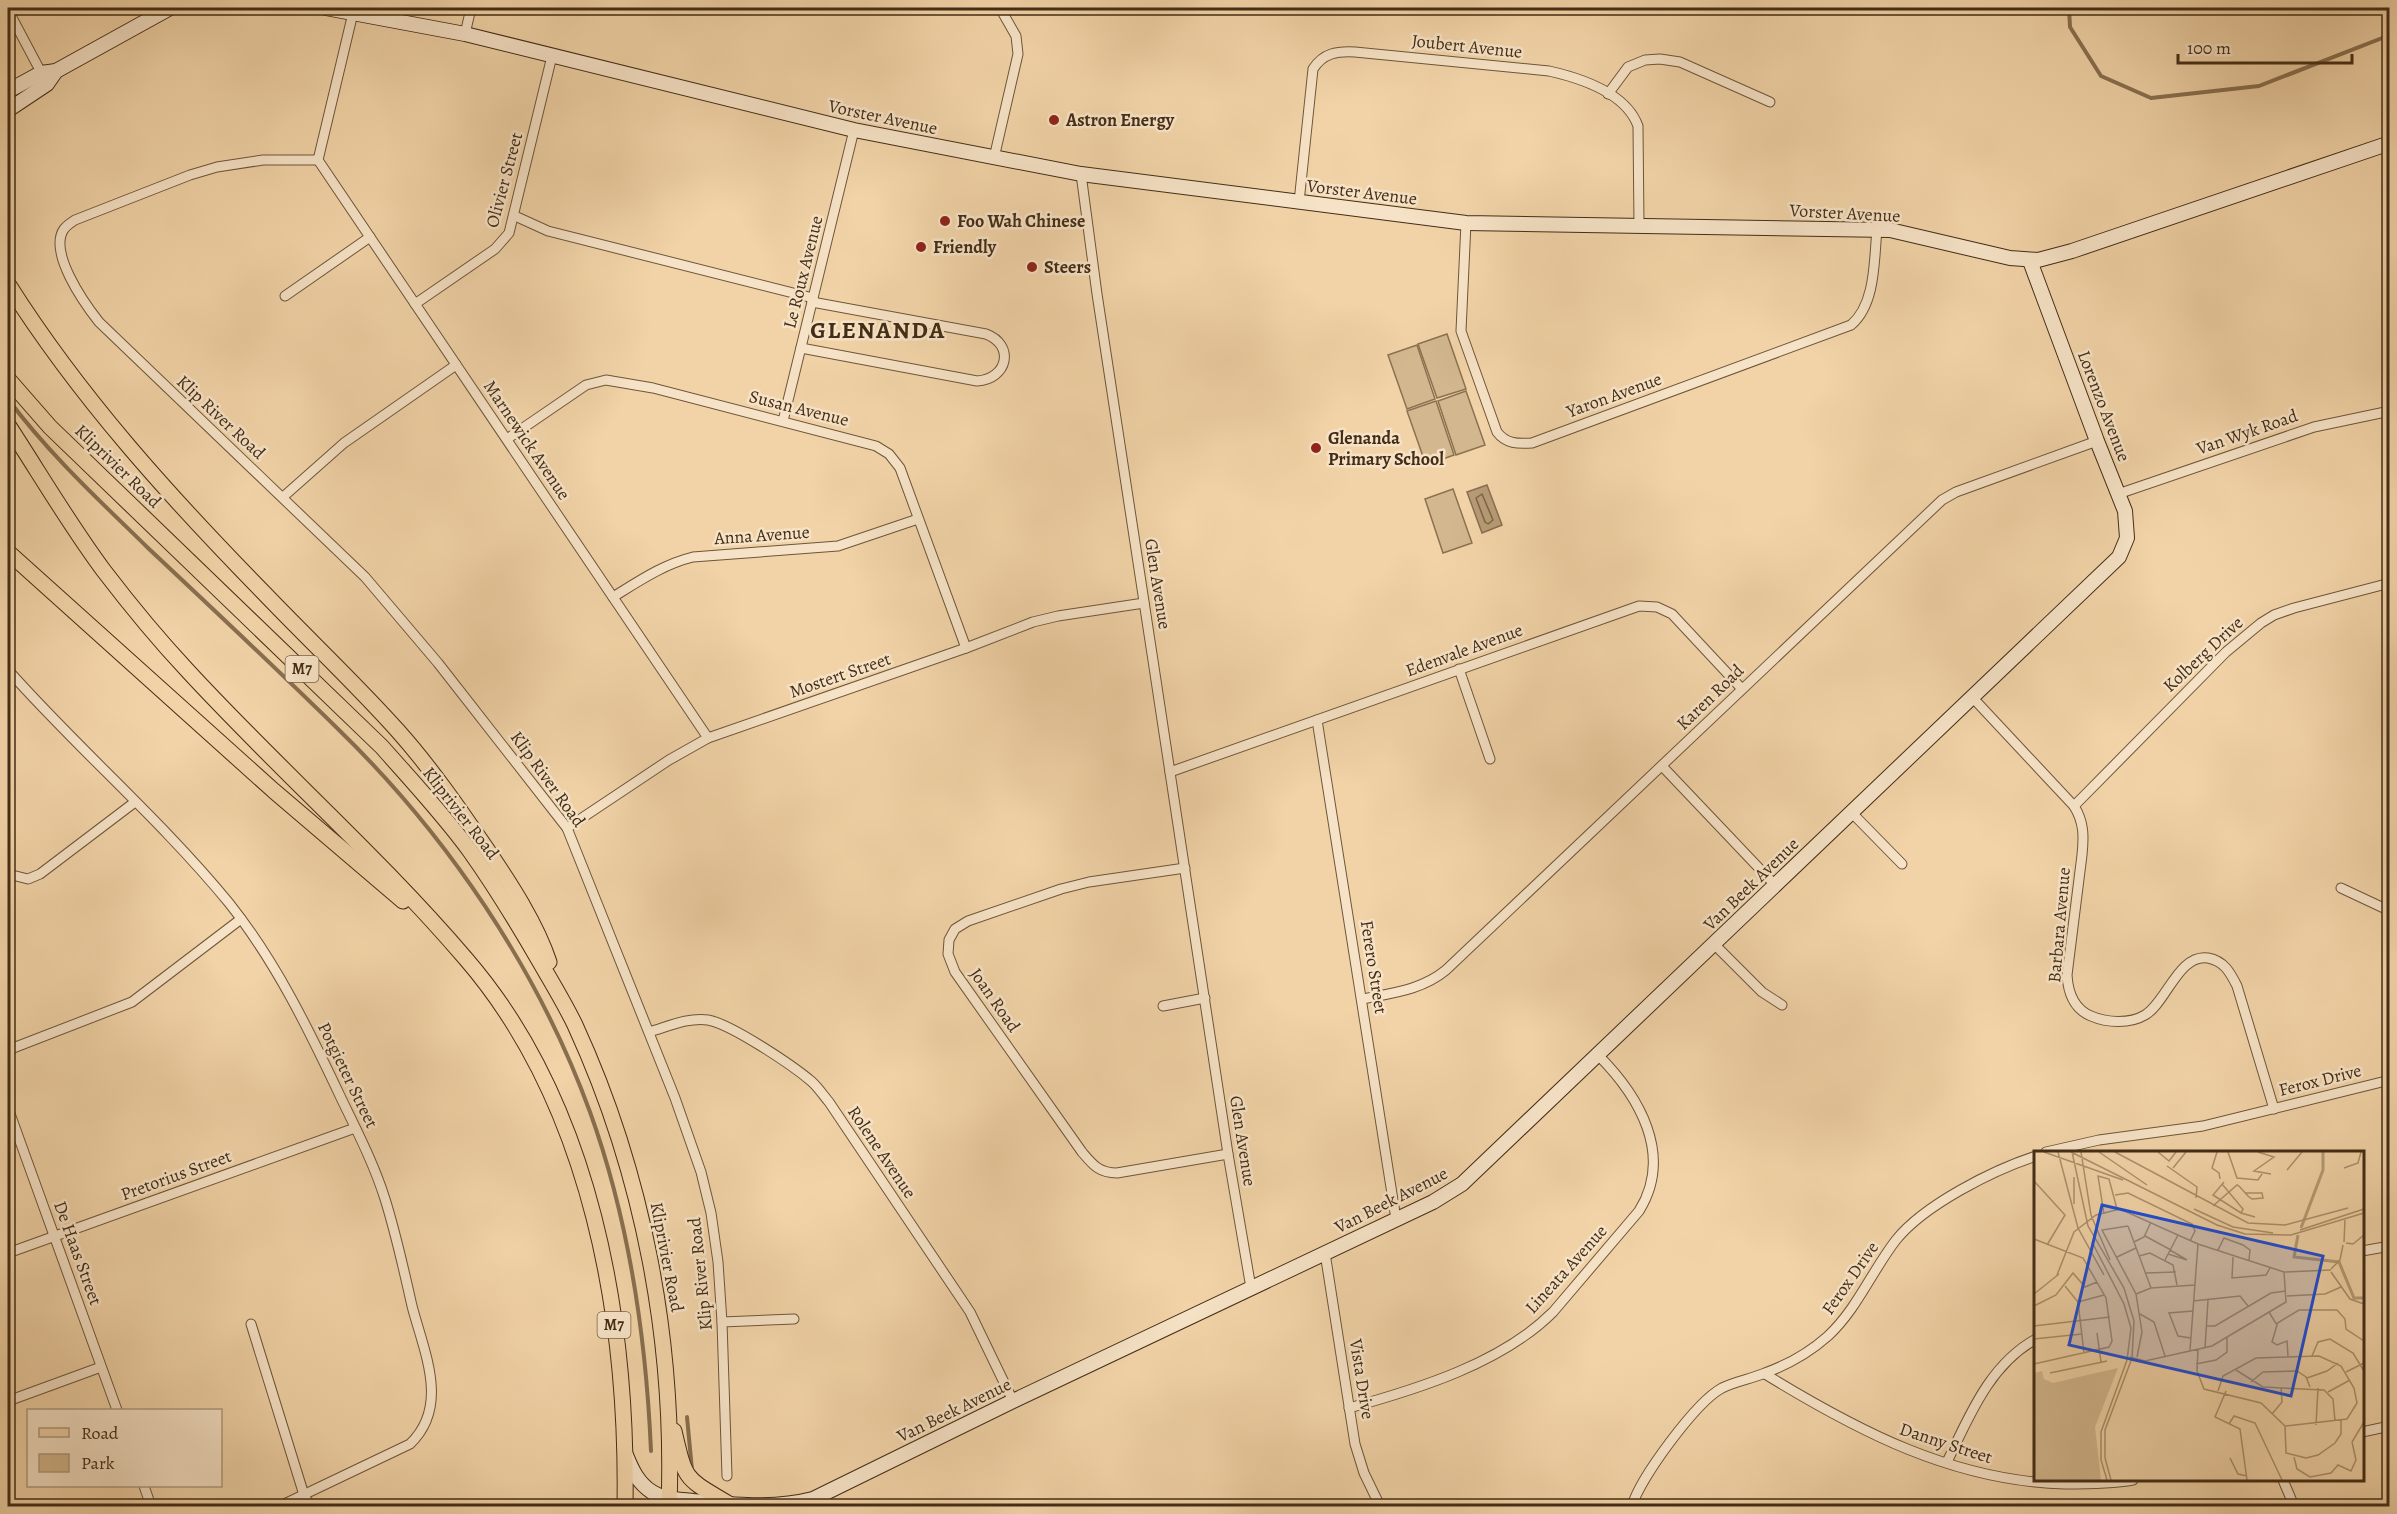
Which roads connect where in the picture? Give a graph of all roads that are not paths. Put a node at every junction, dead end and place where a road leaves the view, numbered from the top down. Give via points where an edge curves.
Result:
1 (165, 8) edge
2 (326, 8) edge
3 (471, 8) edge
4 (1000, 8) edge
5 (8, 10) edge
6 (353, 13) junction
7 (465, 34) junction
8 (552, 56) junction
9 (44, 78) junction
10 (8, 91) edge
11 (1608, 94) junction
12 (1770, 102) dead end
13 (8, 110) edge
14 (854, 130) junction
15 (2390, 143) edge
16 (993, 158) junction
17 (318, 160) junction
18 (1081, 174) junction
19 (1299, 202) junction
20 (515, 216) junction
21 (1466, 223) junction
22 (1639, 226) junction
23 (1877, 229) junction
24 (370, 237) junction
25 (2030, 261) junction
26 (8, 284) edge
27 (285, 296) dead end
28 (812, 300) junction
29 (415, 303) junction
30 (801, 348) junction
31 (456, 365) junction
32 (8, 380) edge
33 (2390, 411) edge
34 (783, 421) junction
35 (8, 425) edge
36 (507, 439) junction
37 (2097, 441) junction
38 (2118, 494) junction
39 (282, 497) junction
40 (918, 519) junction
41 (8, 552) edge
42 (2113, 564) joint
43 (2390, 583) edge
44 (613, 597) junction
45 (1144, 603) junction
46 (966, 648) junction
47 (1459, 669) junction
48 (8, 670) edge
49 (1742, 689) junction
50 (1973, 698) junction
51 (1317, 720) junction
52 (708, 738) junction
53 (1490, 759) dead end
54 (1662, 766) junction
55 (1170, 772) junction
56 (135, 802) junction
57 (2073, 806) junction
58 (1852, 813) junction
59 (567, 828) junction
60 (1902, 864) dead end
61 (1185, 868) junction
62 (8, 874) edge
63 (1776, 886) junction
64 (2341, 888) dead end
65 (2390, 911) edge
66 (241, 919) junction
67 (440, 931) junction
68 (1714, 945) junction
69 (556, 991) junction
70 (1205, 998) junction
71 (1362, 999) junction
72 (1782, 1005) dead end
73 (1163, 1006) dead end
74 (649, 1032) junction
75 (8, 1050) edge
76 (1598, 1055) junction
77 (2390, 1080) edge
78 (8, 1108) edge
79 (2274, 1109) junction
80 (355, 1128) junction
81 (2050, 1151) edge
82 (1228, 1154) junction
83 (2034, 1157) edge
84 (1396, 1219) junction
85 (54, 1236) junction
86 (2390, 1246) edge
87 (2364, 1251) edge
88 (8, 1253) edge
89 (1325, 1253) junction
90 (1251, 1288) junction
91 (794, 1319) dead end
92 (722, 1322) junction
93 (251, 1324) dead end
94 (2034, 1340) edge
95 (101, 1367) junction
96 (1764, 1374) junction
97 (667, 1398) junction
98 (8, 1401) edge
99 (1013, 1401) junction
100 (1349, 1407) junction
101 (117, 1409) edge
102 (2390, 1425) edge
103 (2364, 1432) edge
104 (626, 1455) junction
105 (1947, 1462) junction
106 (727, 1476) dead end
107 (2113, 1481) edge
108 (2284, 1481) edge
109 (145, 1487) edge
110 (304, 1495) junction
111 (669, 1502) edge
112 (722, 1505) edge
113 (151, 1506) edge
114 (280, 1506) edge
115 (310, 1506) edge
116 (625, 1506) edge
117 (1380, 1506) edge
118 (1632, 1506) edge
119 (2294, 1506) edge

1 - 9 main road
2 - 6 main road, Vorster Avenue
3 - 7 street
4 - 16 street via 1016,36 1018,54
5 - 9 street
6 - 7 main road, Vorster Avenue
6 - 17 street
7 - 8 main road, Vorster Avenue
8 - 14 main road, Vorster Avenue
8 - 20 street, Olivier Street
9 - 10 main road
9 - 13 main road
11 - 12 street via 1628,67 1660,59 1680,62
11 - 19 street, Joubert Avenue via 1549,71 1355,51 1332,53 1317,64 1312,75
11 - 22 street, Joubert Avenue via 1627,106 1638,126
14 - 16 main road, Vorster Avenue
14 - 28 street, Le Roux Avenue
15 - 25 main road, Vorster Avenue via 2072,251
16 - 18 main road, Vorster Avenue
17 - 24 street, Marnewick Avenue
17 - 39 street, Klip River Road via 263,160 190,175 75,220 64,229 60,247 63,262 86,304 110,335
18 - 19 main road, Vorster Avenue
18 - 45 street, Glen Avenue
19 - 21 main road, Vorster Avenue
20 - 28 street via 548,231
20 - 29 street, Olivier Street via 500,244
21 - 22 main road, Vorster Avenue
21 - 23 street, Yaron Avenue via 1461,331 1497,432 1507,442 1523,444 1851,325 1862,313 1868,297
22 - 23 main road, Vorster Avenue
23 - 25 main road, Vorster Avenue
24 - 27 street
24 - 29 street, Marnewick Avenue
25 - 37 main road, Lorenzo Avenue
26 - 69 main road via 64,366 164,488 366,697 425,764 514,893 548,959
28 - 30 street, Le Roux Avenue
28 - 30 street via 986,334 1001,344 1003,367 994,377 977,381
29 - 31 street, Marnewick Avenue
30 - 34 street, Le Roux Avenue
31 - 36 street, Marnewick Avenue
31 - 39 street via 344,442
32 - 69 main road, Kliprivier Road / M7 via 50,427 382,747 470,851
33 - 38 street, Van Wyk Road via 2314,427
34 - 36 street, Susan Avenue via 606,380 586,386
34 - 40 street, Susan Avenue via 867,442 889,454 900,468
35 - 67 main road, M7 via 87,546 140,616 188,671 368,852
36 - 44 street, Marnewick Avenue
37 - 38 main road, Lorenzo Avenue
37 - 49 street, Karen Road via 1942,500
38 - 42 main road, Lorenzo Avenue via 2128,531 2122,552
39 - 59 street, Klip River Road via 394,609
40 - 44 street, Anna Avenue via 838,546 680,560
40 - 46 street, Susan Avenue
41 - 67 main road via 353,860
42 - 50 main road, Van Beek Avenue
43 - 57 street, Kolberg Drive via 2294,608 2261,623 2226,652
44 - 52 street, Marnewick Avenue
45 - 46 street, Mostert Street via 1044,619
45 - 55 street, Glen Avenue
46 - 52 street, Mostert Street
47 - 49 street, Edenvale Avenue via 1628,608 1648,605 1672,614
47 - 51 street, Edenvale Avenue
47 - 53 street
48 - 56 street, Potgieter Street
49 - 54 street, Karen Road
50 - 57 street, Barbara Avenue
50 - 58 main road, Van Beek Avenue
51 - 55 street, Edenvale Avenue
51 - 71 street, Ferero Street
52 - 59 street, Mostert Street
54 - 63 street
54 - 71 street, Karen Road via 1437,978 1415,988
55 - 61 street, Glen Avenue
56 - 62 street via 40,874 28,879
56 - 66 street, Potgieter Street
57 - 79 street, Barbara Avenue via 2082,820 2084,836 2067,975 2074,1002 2084,1014 2100,1020 2135,1019 2153,1009 2173,980 2194,961 2202,957 2220,962 2229,970 2236,986
58 - 60 street
58 - 63 main road, Van Beek Avenue
59 - 74 street, Klip River Road
61 - 70 street, Glen Avenue
61 - 82 street, Joan Road via 1074,885 981,916 956,930 949,940 949,962 1096,1168 1117,1173
63 - 68 main road, Van Beek Avenue
64 - 65 street
66 - 75 street via 132,1002
66 - 80 street, Potgieter Street via 285,986
67 - 104 main road, M7 via 467,959 516,1030 570,1138 589,1198 607,1280 620,1371
68 - 72 street via 1762,993
68 - 76 main road, Van Beek Avenue
69 - 97 main road, Kliprivier Road / M7 via 591,1061 629,1174 649,1250
70 - 73 street
70 - 82 street, Glen Avenue
71 - 84 street, Ferero Street
74 - 92 street, Klip River Road via 690,1138 711,1212
74 - 99 street, Rolene Avenue via 692,1020 721,1024 813,1083 970,1312
76 - 84 main road, Van Beek Avenue via 1462,1184 1444,1197
76 - 100 street, Lineata Avenue via 1632,1094 1648,1132 1653,1174 1649,1194 1639,1211 1553,1312 1527,1334 1446,1377
77 - 79 street, Ferox Drive
78 - 85 street, De Haas Street
79 - 81 street, Ferox Drive via 2203,1126
80 - 85 street, Pretorius Street
80 - 110 street, Potgieter Street via 390,1215 428,1370 432,1406 425,1426 410,1444
82 - 90 street, Glen Avenue
83 - 96 street, Ferox Drive via 1989,1175 1911,1224 1839,1324 1797,1358
84 - 89 main road, Van Beek Avenue
85 - 88 street, Pretorius Street
85 - 95 street, De Haas Street
86 - 87 street
89 - 90 main road, Van Beek Avenue
89 - 100 street, Vista Drive
90 - 99 main road, Van Beek Avenue
91 - 92 street
92 - 106 street, Klip River Road
93 - 110 street
94 - 105 street via 2008,1360 1991,1380
95 - 98 street
95 - 101 street, De Haas Street
96 - 105 street, Danny Street via 1879,1438
96 - 118 street, Ferox Drive via 1711,1395 1654,1465
97 - 111 main road, M7
97 - 112 main road via 686,1474
99 - 112 main road, Van Beek Avenue via 813,1499 778,1505
100 - 117 street, Vista Drive via 1359,1460
102 - 103 street
104 - 111 main road, Van Beek Avenue via 639,1482
104 - 116 main road, M7
105 - 107 street, Danny Street via 2025,1482
108 - 119 street
109 - 113 street
110 - 114 street, Potgieter Street
110 - 115 street
111 - 112 main road, Van Beek Avenue

